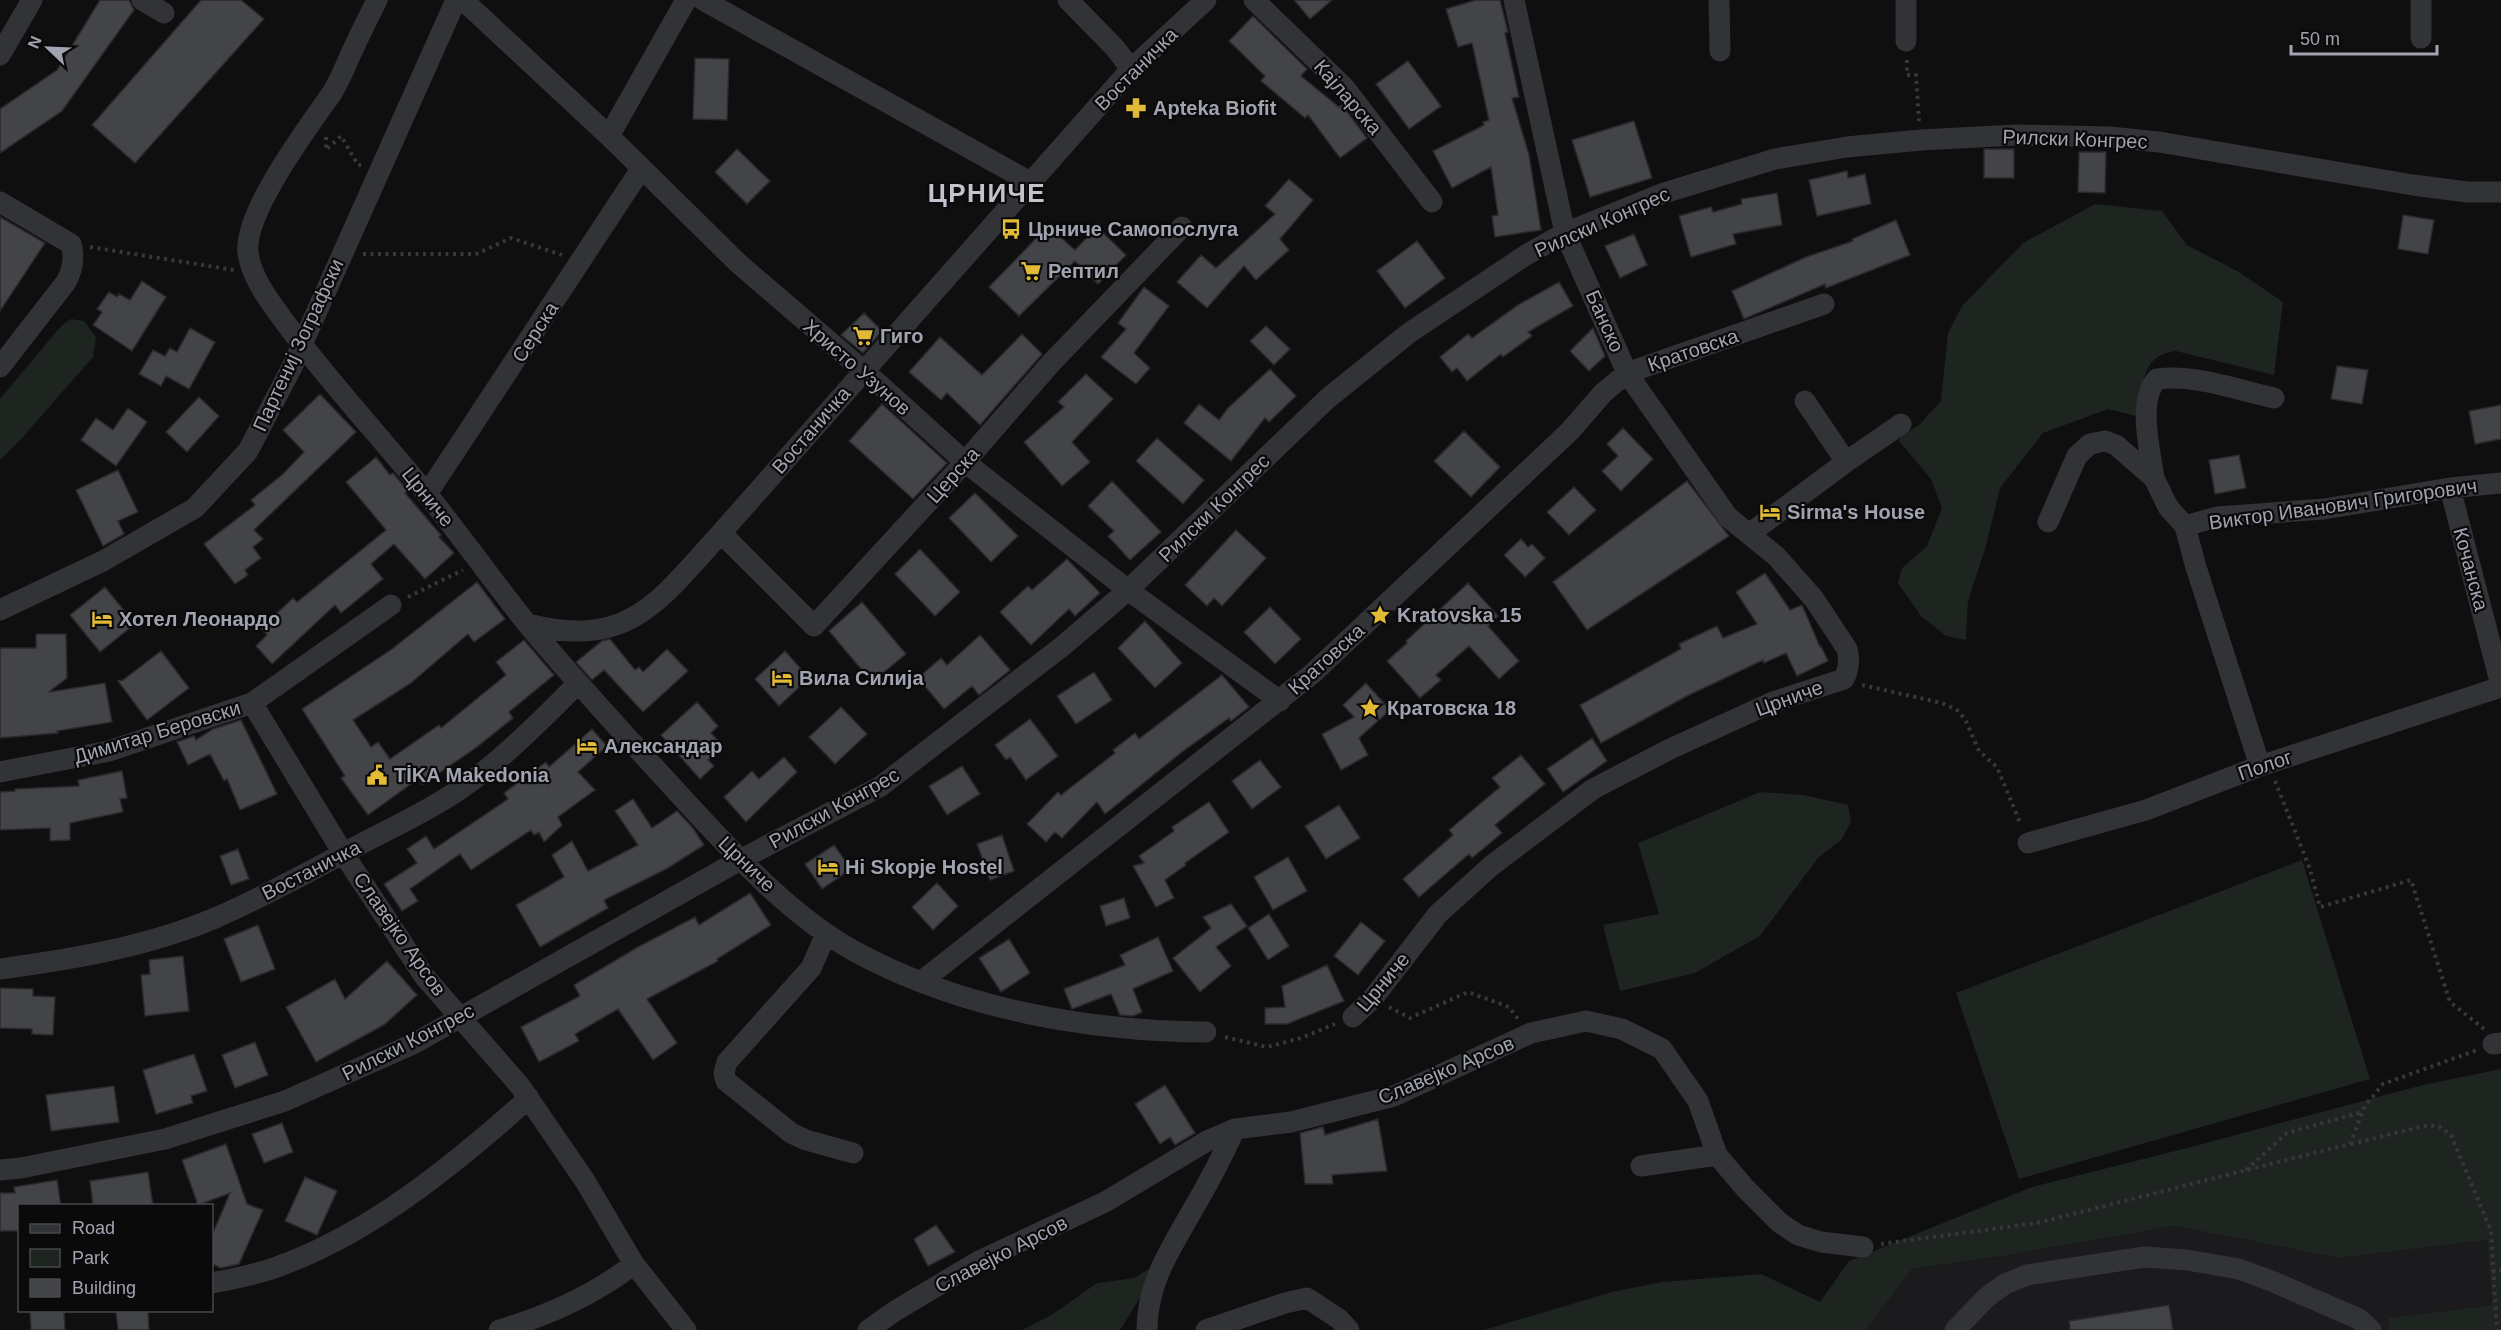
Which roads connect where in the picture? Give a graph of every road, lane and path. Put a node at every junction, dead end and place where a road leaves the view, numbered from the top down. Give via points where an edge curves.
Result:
1 (32, 0) edge
2 (142, 0) edge
3 (377, 0) edge
4 (456, 0) edge
5 (463, 0) edge
6 (686, 0) edge
7 (703, 0) edge
8 (1068, 0) edge
9 (1206, 0) edge
10 (1254, 0) edge
11 (1514, 0) edge
12 (1719, 0) edge
13 (1906, 0) edge
14 (2421, 0) edge
15 (164, 13) dead end
16 (2421, 38) dead end
17 (1906, 41) joint
18 (1720, 51) dead end
19 (0, 55) edge
20 (1131, 69) junction
21 (326, 129) dead end
22 (609, 136) junction
23 (1921, 140) junction
24 (382, 163) junction
25 (641, 169) junction
26 (1030, 182) junction
27 (2501, 192) edge
28 (0, 202) edge
29 (1432, 202) dead end
30 (1182, 227) dead end
31 (1565, 233) junction
32 (71, 244) junction
33 (341, 253) junction
34 (581, 262) junction
35 (256, 273) junction
36 (1824, 304) dead end
37 (303, 345) junction
38 (0, 368) edge
39 (862, 371) junction
40 (1627, 373) junction
41 (2274, 398) dead end
42 (1805, 401) dead end
43 (1901, 424) dead end
44 (965, 462) junction
45 (1846, 462) junction
46 (2154, 478) junction
47 (2501, 483) edge
48 (2450, 488) junction
49 (427, 494) junction
50 (2048, 522) dead end
51 (2185, 526) junction
52 (721, 533) junction
53 (1749, 534) junction
54 (480, 563) junction
55 (1128, 590) junction
56 (391, 605) joint
57 (0, 610) edge
58 (528, 624) junction
59 (1844, 679) junction
60 (578, 683) junction
61 (2501, 686) edge
62 (1280, 701) junction
63 (252, 704) junction
64 (2264, 765) junction
65 (0, 772) edge
66 (2028, 843) joint
67 (343, 854) junction
68 (740, 860) junction
69 (826, 934) junction
70 (0, 969) edge
71 (922, 981) junction
72 (1372, 998) junction
73 (461, 1017) junction
74 (1353, 1017) joint
75 (1206, 1032) joint
76 (1531, 1033) junction
77 (2496, 1041) edge
78 (529, 1098) junction
79 (2362, 1112) junction
80 (1235, 1129) junction
81 (2350, 1144) junction
82 (853, 1153) dead end
83 (1717, 1155) junction
84 (1641, 1166) dead end
85 (0, 1170) edge
86 (2246, 1170) junction
87 (1863, 1247) joint
88 (634, 1264) junction
89 (2501, 1270) edge
90 (2492, 1272) junction
91 (213, 1283) edge
92 (499, 1330) edge
93 (686, 1330) edge
94 (868, 1330) edge
95 (1147, 1330) edge
96 (1206, 1330) edge
97 (1349, 1330) edge
98 (1955, 1330) edge
99 (2371, 1330) edge
100 (2497, 1330) edge

1 - 19 street
2 - 15 street
3 - 35 street, Црниче via 332,92 280,168 264,201 249,241 248,253
4 - 24 street, Партениј Зографски
5 - 22 street, Христо Узунов
6 - 22 street
7 - 26 street
8 - 20 street
9 - 20 street, Востаничка
10 - 29 street, Кајларска via 1344,87
11 - 31 street, Банско
12 - 18 street
13 - 17 street
14 - 16 street
17 - 23 path via 1907,75 1916,75
20 - 26 street, Востаничка
21 - 24 path via 326,150 341,136 358,165
22 - 25 street, Христо Узунов
23 - 27 street, Рилски Конгрес via 2016,135 2110,137 2413,185
23 - 31 street, Рилски Конгрес via 1775,159 1664,193
24 - 33 street, Партениј Зографски
25 - 34 street, Серска
25 - 39 street, Христо Узунов via 738,263
26 - 39 street, Востаничка
28 - 32 street
30 - 44 street, Церска via 1051,363
31 - 40 street, Банско
31 - 55 street, Рилски Конгрес via 1409,333 1336,392
32 - 35 path
32 - 38 street via 72,272
33 - 34 path via 476,254 511,238
33 - 37 street, Партениј Зографски
34 - 49 street, Серска
35 - 37 street, Црниче via 274,307
36 - 40 street, Кратовска
37 - 49 street, Црниче
37 - 57 street, Партениј Зографски via 248,451 195,508 104,561
39 - 44 street, Христо Узунов
39 - 52 street, Востаничка
40 - 53 street, Банско via 1728,517
40 - 62 street, Кратовска
41 - 46 street, Виктор Иванович Григорович via 2203,382 2157,379 2150,386 2146,425
42 - 45 street
43 - 45 street
44 - 52 street, Церска via 814,626
44 - 55 street, Христо Узунов
45 - 53 street
46 - 50 street, Виктор Иванович Григорович via 2116,445 2096,442 2077,456
46 - 51 street, Виктор Иванович Григорович via 2168,507
47 - 48 street, Виктор Иванович Григорович
48 - 51 street, Виктор Иванович Григорович via 2324,509 2217,518
48 - 61 street, Кочанска
49 - 54 street, Црниче
51 - 64 street, Виктор Иванович Григорович via 2194,564
52 - 58 street, Востаничка via 656,603 626,622 579,632
53 - 59 street, Банско via 1776,556 1821,609 1847,649
54 - 56 path
54 - 58 street, Црниче
55 - 62 street, Христо Узунов
55 - 68 street, Рилски Конгрес via 1064,645 881,786
56 - 63 street, Димитар Беровски
58 - 60 street, Црниче
59 - 66 path via 1942,703 1965,718 1980,751 1998,767
59 - 72 street, Црниче via 1762,706 1593,789 1491,866 1438,914
60 - 67 street, Востаничка via 520,742 476,778
60 - 68 street, Црниче
61 - 64 street, Полог
62 - 71 street, Кратовска
63 - 65 street, Димитар Беровски via 109,751
63 - 67 street, Славејко Арсов
64 - 66 street, Полог via 2146,810
64 - 77 path via 2310,868 2320,907 2411,880 2450,1002
67 - 70 street, Востаничка via 215,918 165,936 71,959
67 - 73 street, Славејко Арсов via 424,976
68 - 69 street, Црниче
68 - 73 street, Рилски Конгрес
69 - 71 street, Црниче
69 - 82 street via 810,968 727,1062 724,1072 726,1081 791,1133
71 - 75 street, Црниче via 989,1004 1044,1016 1146,1032
72 - 74 street, Црниче
72 - 76 path via 1410,1018 1468,992 1509,1007
73 - 78 street, Славејко Арсов
73 - 85 street, Рилски Конгрес via 413,1044 285,1101 165,1139
74 - 75 path, Црниче via 1267,1047
76 - 80 street, Славејко Арсов via 1394,1096 1290,1122
76 - 83 street, Славејко Арсов via 1586,1022 1622,1029 1662,1049 1698,1101
77 - 79 path via 2383,1084
78 - 88 street, Славејко Арсов
78 - 91 street via 439,1174 373,1218 299,1258 248,1276
79 - 81 path
79 - 86 path via 2287,1133
80 - 94 street, Славејко Арсов via 1207,1141 1105,1202 979,1261
80 - 95 street via 1168,1251 1152,1292
81 - 86 path
81 - 90 path via 2428,1125 2440,1126 2451,1135 2491,1230
83 - 84 street
83 - 87 street, Славејко Арсов via 1780,1223 1798,1235
86 - 87 path via 2037,1223
88 - 92 street via 614,1280 543,1317
88 - 93 street, Славејко Арсов
89 - 90 path
90 - 100 path
96 - 97 street via 1307,1298
98 - 99 street via 1987,1297 2027,1275 2145,1257 2239,1269 2359,1320

